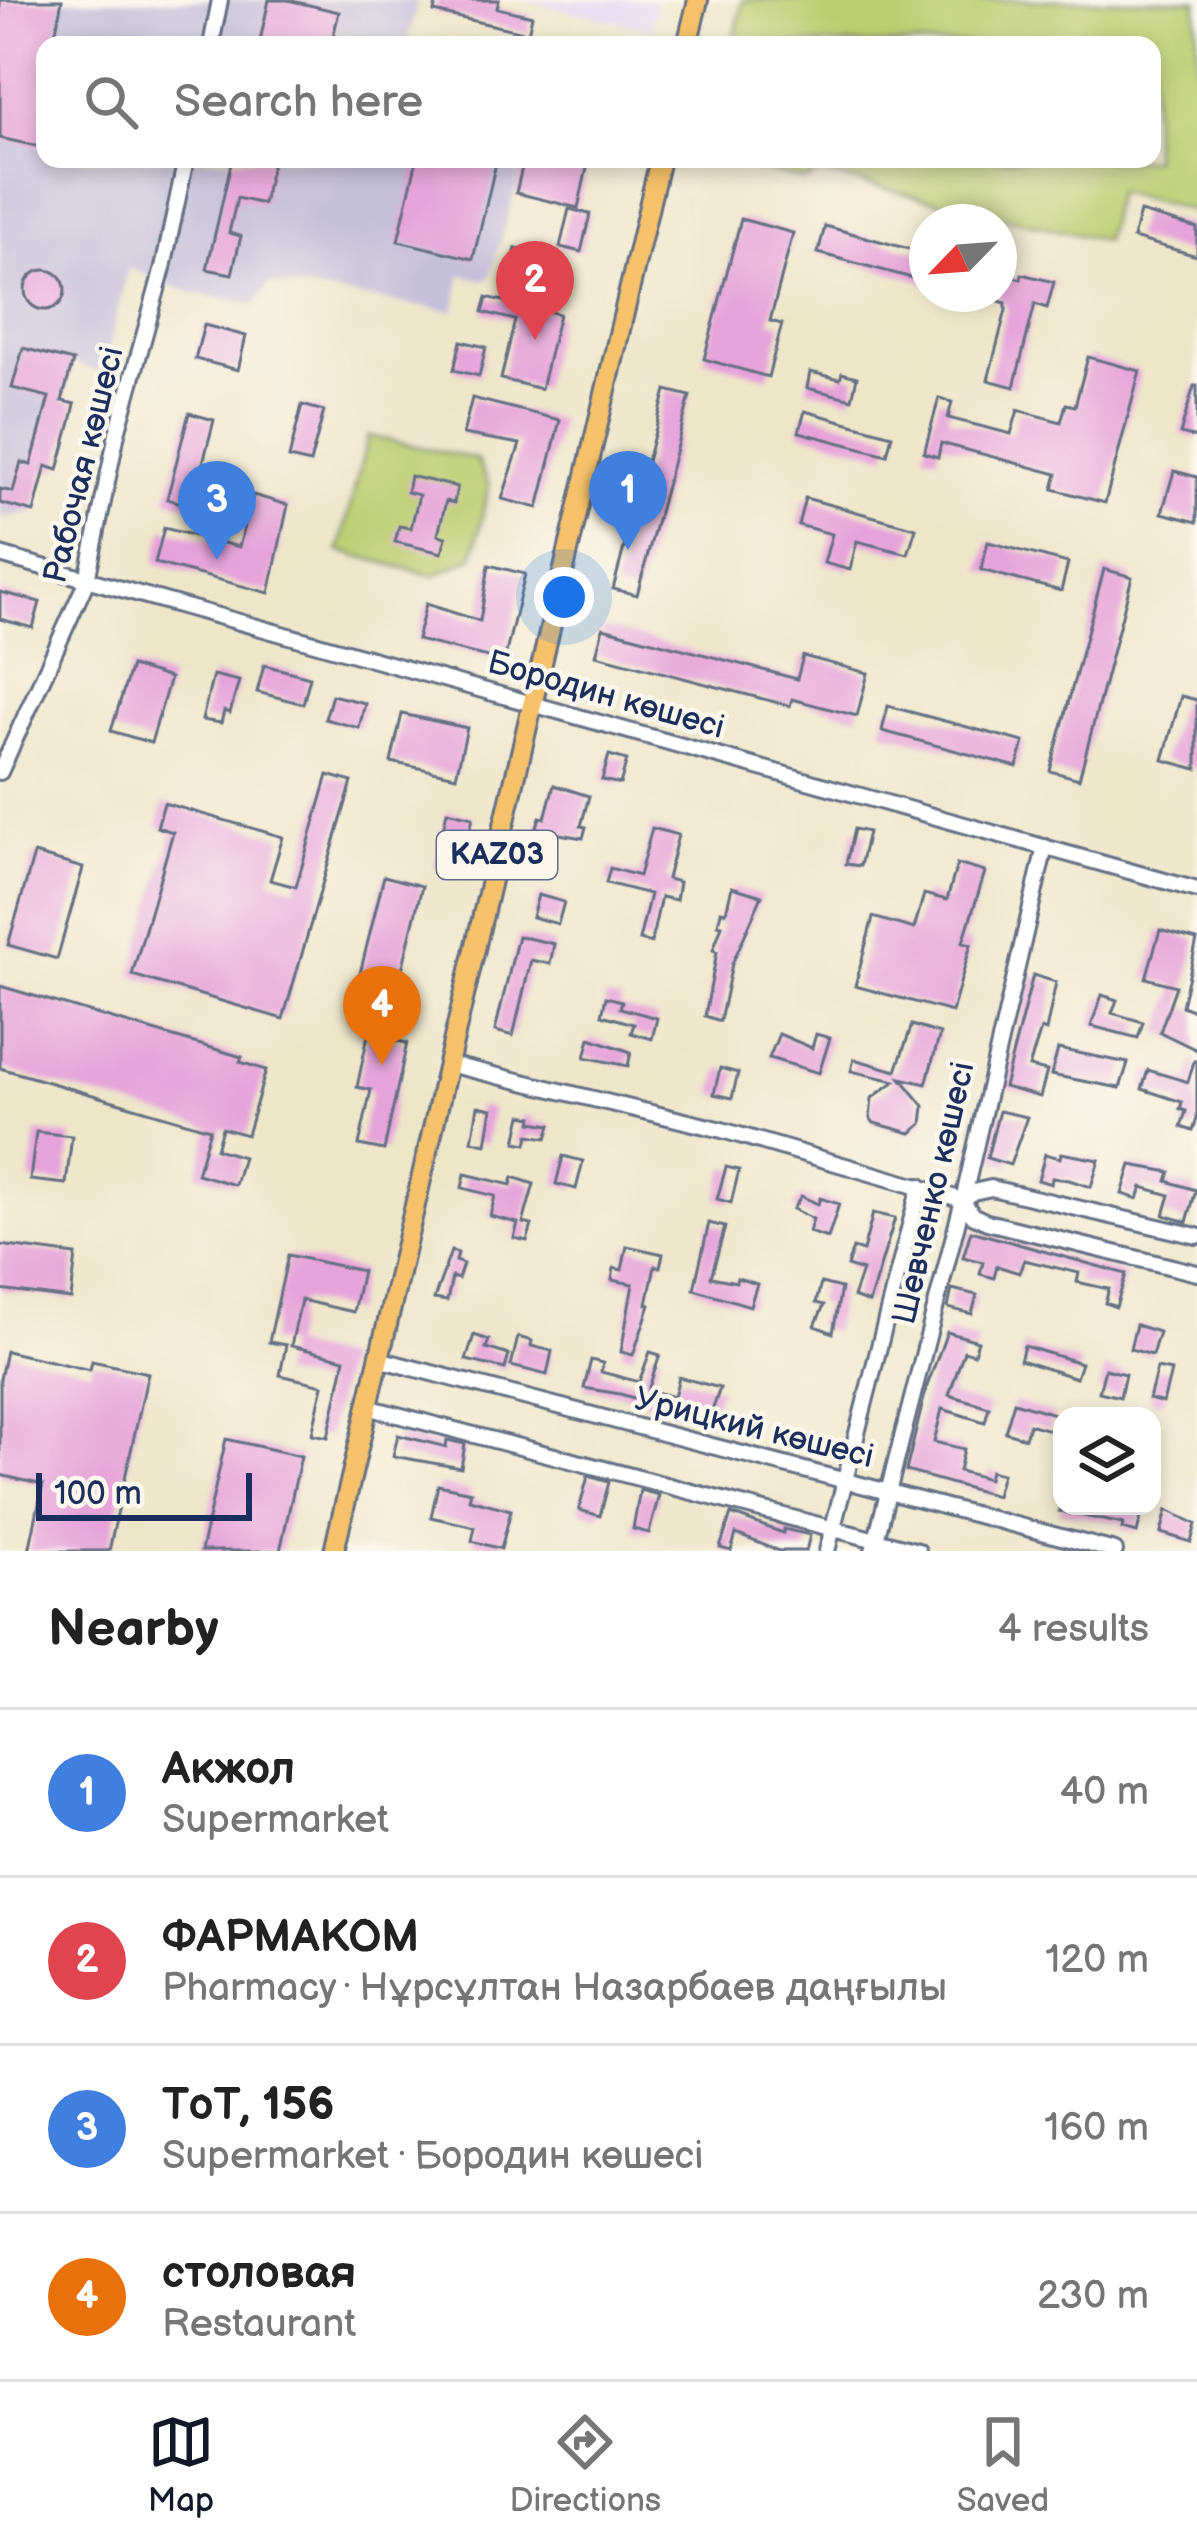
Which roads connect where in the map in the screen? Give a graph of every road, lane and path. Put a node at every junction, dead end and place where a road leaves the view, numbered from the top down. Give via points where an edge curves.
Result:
1 (220, 0) edge
2 (698, 0) edge
3 (213, 36) edge
4 (689, 36) edge
5 (185, 168) edge
6 (658, 168) edge
7 (0, 555) edge
8 (87, 580) junction
9 (532, 702) junction
10 (0, 772) edge
11 (1045, 847) junction
12 (1197, 890) edge
13 (448, 1064) junction
14 (920, 1186) junction
15 (963, 1200) junction
16 (1197, 1236) edge
17 (1197, 1273) edge
18 (378, 1359) junction
19 (368, 1407) junction
20 (846, 1479) junction
21 (889, 1490) junction
22 (833, 1528) junction
23 (874, 1546) edge
24 (334, 1551) edge
25 (827, 1551) edge
26 (918, 1551) edge
27 (1115, 1551) edge

1 - 3 street
2 - 4 main road
5 - 8 street, Рабочая көшесі
6 - 9 main road, KАZ03
7 - 8 street, Бородин көшесі
8 - 9 street, Бородин көшесі
8 - 10 street, Рабочая көшесі
9 - 11 street, Бородин көшесі
9 - 13 main road, KАZ03
11 - 12 street, Бородин көшесі
11 - 15 street, Шевченко көшесі
13 - 14 street
13 - 18 main road, KАZ03
14 - 15 street
14 - 20 street, Шевченко көшесі
15 - 16 street via 991,1188
15 - 17 street via 988,1222
15 - 21 street, Шевченко көшесі
18 - 19 main road, KАZ03
18 - 20 street, Урицкий көшесі
19 - 22 street
19 - 24 main road, KАZ03
20 - 21 street, Урицкий көшесі
20 - 22 street, Шевченко көшесі
21 - 23 street, Шевченко көшесі
21 - 27 street, Урицкий көшесі
22 - 23 street
22 - 25 street, Шевченко көшесі
23 - 26 street

